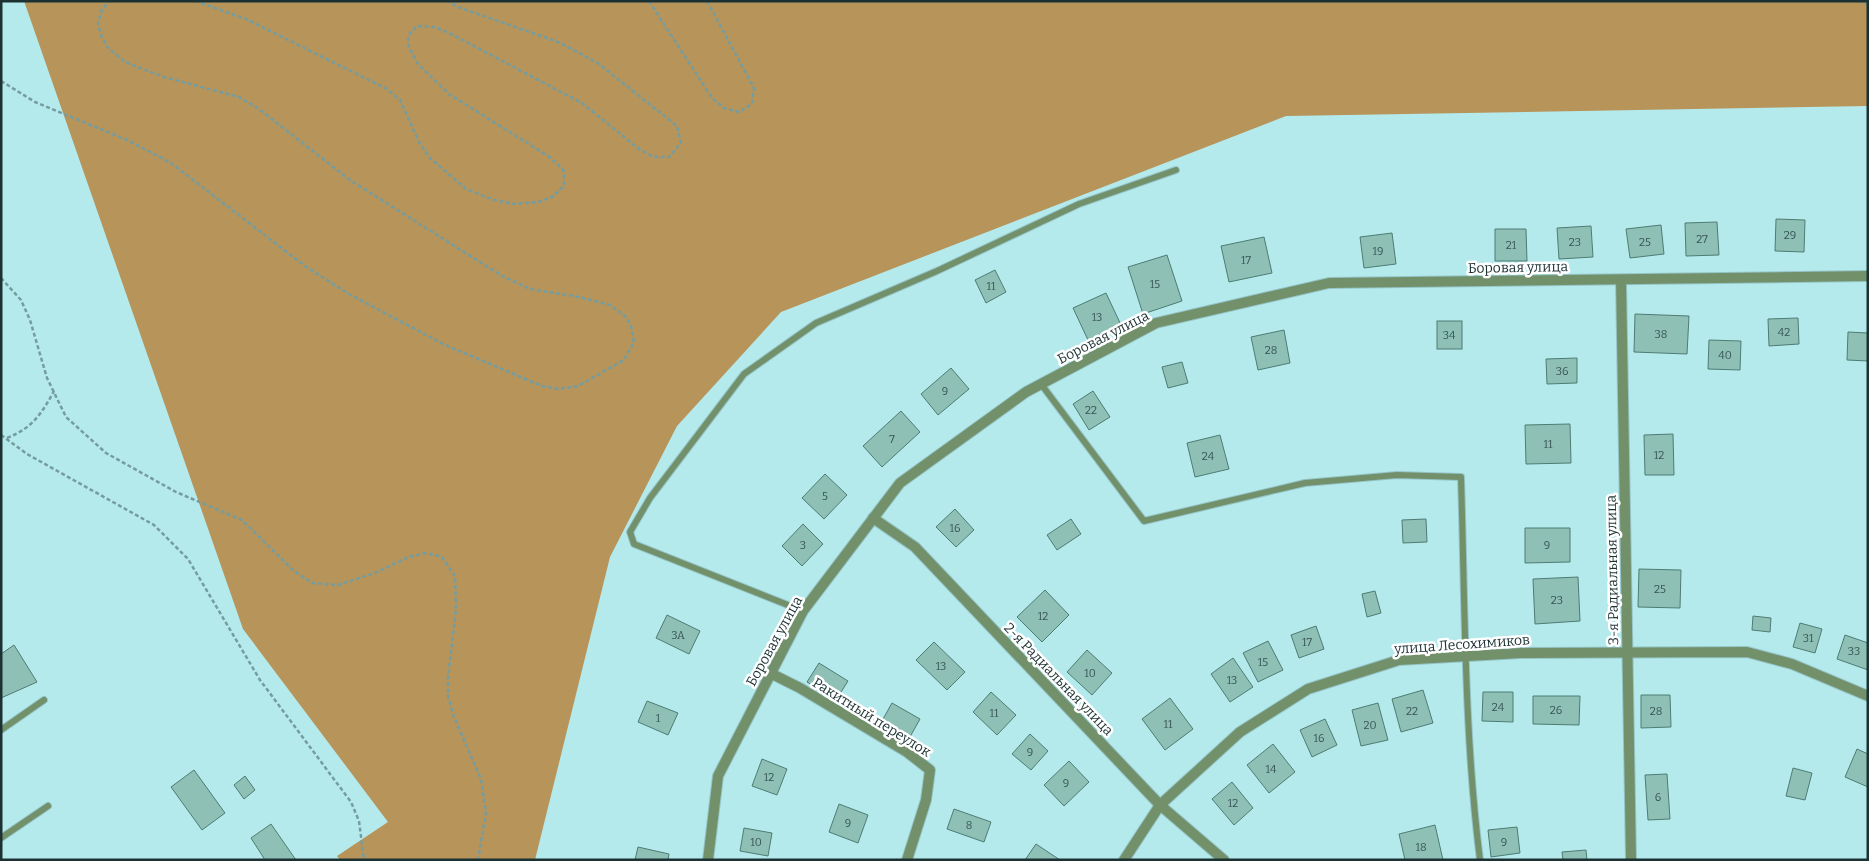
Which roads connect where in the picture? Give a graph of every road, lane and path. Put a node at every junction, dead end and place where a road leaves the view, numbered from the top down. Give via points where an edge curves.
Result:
1 (110, 1) edge
2 (195, 1) edge
3 (448, 1) edge
4 (649, 1) edge
5 (707, 1) edge
6 (1858, 1) edge
7 (1868, 5) edge
8 (1, 81) edge
9 (1176, 170) dead end
10 (1868, 276) edge
11 (1, 278) edge
12 (1621, 280) junction
13 (1041, 384) junction
14 (54, 391) junction
15 (1, 435) edge
16 (6, 438) junction
17 (874, 518) junction
18 (803, 611) junction
19 (1627, 652) junction
20 (1466, 656) junction
21 (770, 674) junction
22 (1868, 696) edge
23 (44, 700) dead end
24 (1, 730) edge
25 (1160, 805) junction
26 (48, 806) dead end
27 (1, 838) edge
28 (364, 860) edge
29 (478, 860) edge
30 (708, 860) edge
31 (907, 860) edge
32 (1124, 860) edge
33 (1224, 860) edge
34 (1480, 860) edge
35 (1631, 860) edge

1 - 8 path via 102,9 98,24 109,49 125,62 164,77 239,97 350,180 502,276 530,289 610,305 632,326 634,342 624,360 578,386 559,389 542,386 443,344 349,294 305,266 171,163 127,140 35,102
2 - 3 path via 246,19 387,89 400,100 430,158 466,189 494,200 513,204 552,197 564,186 564,171 551,158 449,94 418,64 409,47 408,36 416,26 435,27 451,34 582,103 639,149 654,157 669,157 681,143 677,126 598,64 561,43
4 - 5 path via 712,98 724,108 740,112 752,104 754,88
6 - 7 path
9 - 18 lane via 1080,204 816,323 744,374 650,498 630,532 634,544
10 - 12 street, Боровая улица
11 - 14 path via 20,300 30,320
12 - 13 street, Боровая улица via 1329,283 1156,324
12 - 19 street, 3-я Радиальная улица
13 - 17 street, Боровая улица via 900,483
13 - 20 lane via 1144,521 1305,484 1397,475 1461,477
14 - 16 path via 42,413 23,431
14 - 29 path via 66,417 106,453 176,492 242,520 295,572 313,583 338,585 409,557 426,553 442,556 455,576 456,610 448,697 481,779 486,813
15 - 16 path
16 - 28 path via 27,454 154,526 188,559 260,680 351,802 359,821
17 - 18 street, Боровая улица
17 - 25 street, 2-я Радиальная улица via 915,547
18 - 21 street, Боровая улица
19 - 20 street, улица Лесохимиков
19 - 22 street, улица Лесохимиков via 1747,652 1792,664
19 - 35 street, 3-я Радиальная улица
20 - 25 street, улица Лесохимиков via 1399,660 1308,689 1240,732
20 - 34 lane via 1472,799
21 - 30 street, Боровая улица via 718,776
21 - 31 street, Ракитный переулок via 800,688 907,752 930,770 926,800
23 - 24 lane
25 - 32 street, улица Лесохимиков
25 - 33 street, 2-я Радиальная улица
26 - 27 lane

